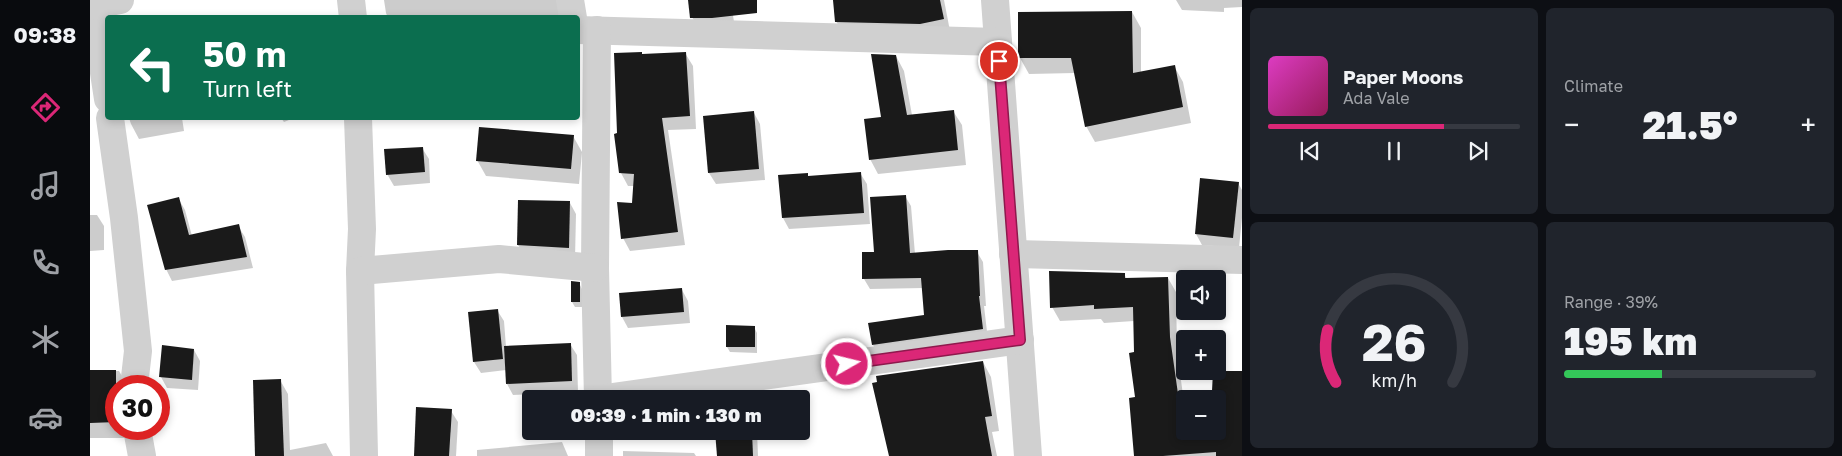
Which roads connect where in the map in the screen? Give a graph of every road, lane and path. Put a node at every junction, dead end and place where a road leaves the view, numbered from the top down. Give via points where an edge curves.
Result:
1 (351, 0) edge
2 (570, 0) edge
3 (995, 0) edge
4 (99, 3) edge
5 (353, 15) edge
6 (572, 15) edge
7 (587, 30) edge
8 (998, 42) junction
9 (105, 67) edge
10 (110, 120) edge
11 (358, 120) edge
12 (1013, 254) junction
13 (1242, 260) edge
14 (595, 268) junction
15 (360, 271) junction
16 (1020, 340) junction
17 (135, 375) edge
18 (598, 390) edge
19 (662, 390) edge
20 (139, 440) edge
21 (599, 440) edge
22 (142, 456) edge
23 (364, 456) edge
24 (600, 456) edge
25 (1028, 456) edge

1 - 5 street
2 - 6 street
3 - 8 street
4 - 9 street
7 - 8 street
7 - 14 street
8 - 12 street
10 - 17 street via 138,351
11 - 15 street via 362,229
12 - 13 street
12 - 16 street
14 - 15 street via 499,259
14 - 18 street
15 - 23 street
16 - 19 street
16 - 25 street
20 - 22 street
21 - 24 street

